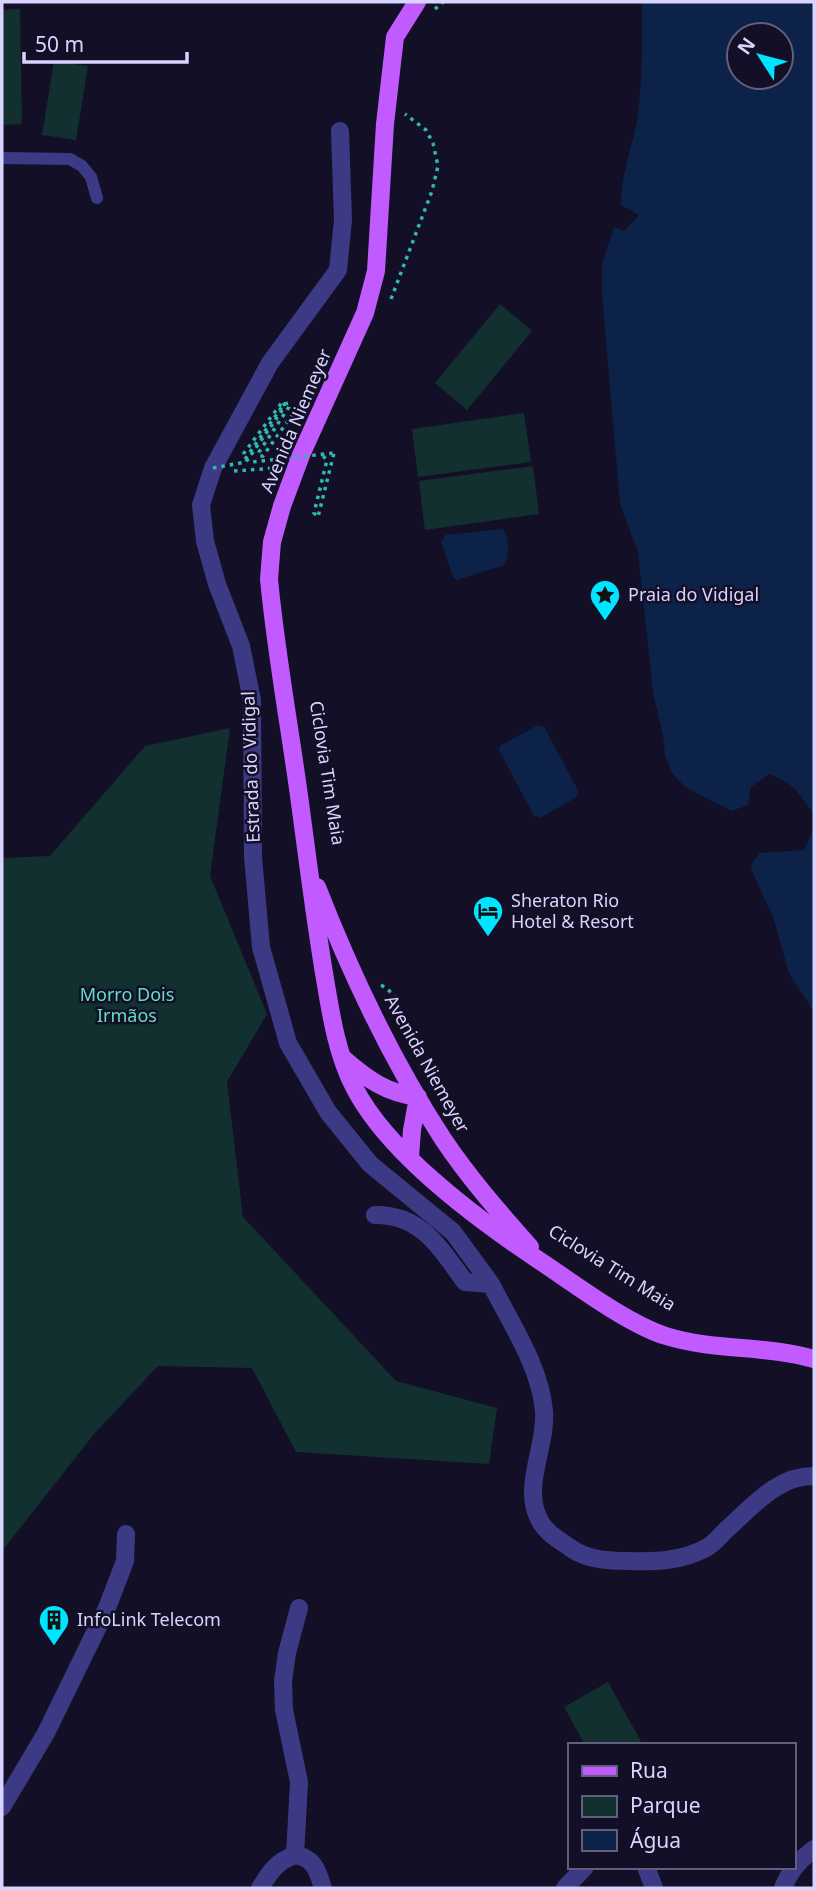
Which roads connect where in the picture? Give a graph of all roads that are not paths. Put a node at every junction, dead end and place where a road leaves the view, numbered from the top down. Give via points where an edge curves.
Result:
1 (422, 9) edge
2 (340, 131) dead end
3 (2, 158) edge
4 (97, 198) dead end
5 (308, 865) junction
6 (342, 1058) junction
7 (418, 1097) junction
8 (411, 1157) junction
9 (375, 1215) dead end
10 (544, 1264) junction
11 (491, 1284) junction
12 (814, 1359) edge
13 (814, 1476) edge
14 (126, 1534) dead end
15 (299, 1608) dead end
16 (2, 1807) edge
17 (814, 1850) edge
18 (295, 1855) junction
19 (583, 1869) edge
20 (647, 1869) edge
21 (260, 1888) edge
22 (323, 1888) edge
23 (565, 1888) edge
24 (654, 1888) edge
25 (783, 1888) edge

1 - 5 main road, Avenida Niemeyer via 395,37 376,271 365,313 298,463 272,542 272,616
2 - 11 street, Estrada do Vidigal via 343,220 338,270 270,362 216,470 201,505 205,541 241,646 252,700 253,857 261,947 288,1043 328,1112 370,1164 453,1232
3 - 4 lane via 70,159 91,177
5 - 6 main road, Avenida Niemeyer
5 - 7 main road, Avenida Niemeyer via 372,1011
6 - 7 main road via 384,1089
6 - 8 main road, Avenida Niemeyer via 369,1111
7 - 8 main road
7 - 10 main road, Avenida Niemeyer via 475,1184
8 - 10 main road, Avenida Niemeyer via 497,1233
9 - 11 street via 394,1215 412,1222 437,1244 464,1282
10 - 12 main road, Avenida Niemeyer via 664,1336
11 - 13 street, Estrada do Vidigal via 530,1361 544,1412 534,1506 552,1535 578,1553 605,1561 679,1558 708,1547 780,1484
14 - 16 street via 125,1561 107,1608 47,1734
15 - 18 street via 283,1681 284,1710 299,1782
17 - 25 street via 802,1858
18 - 21 street via 282,1859
18 - 22 street via 317,1868
19 - 23 street
20 - 24 street

